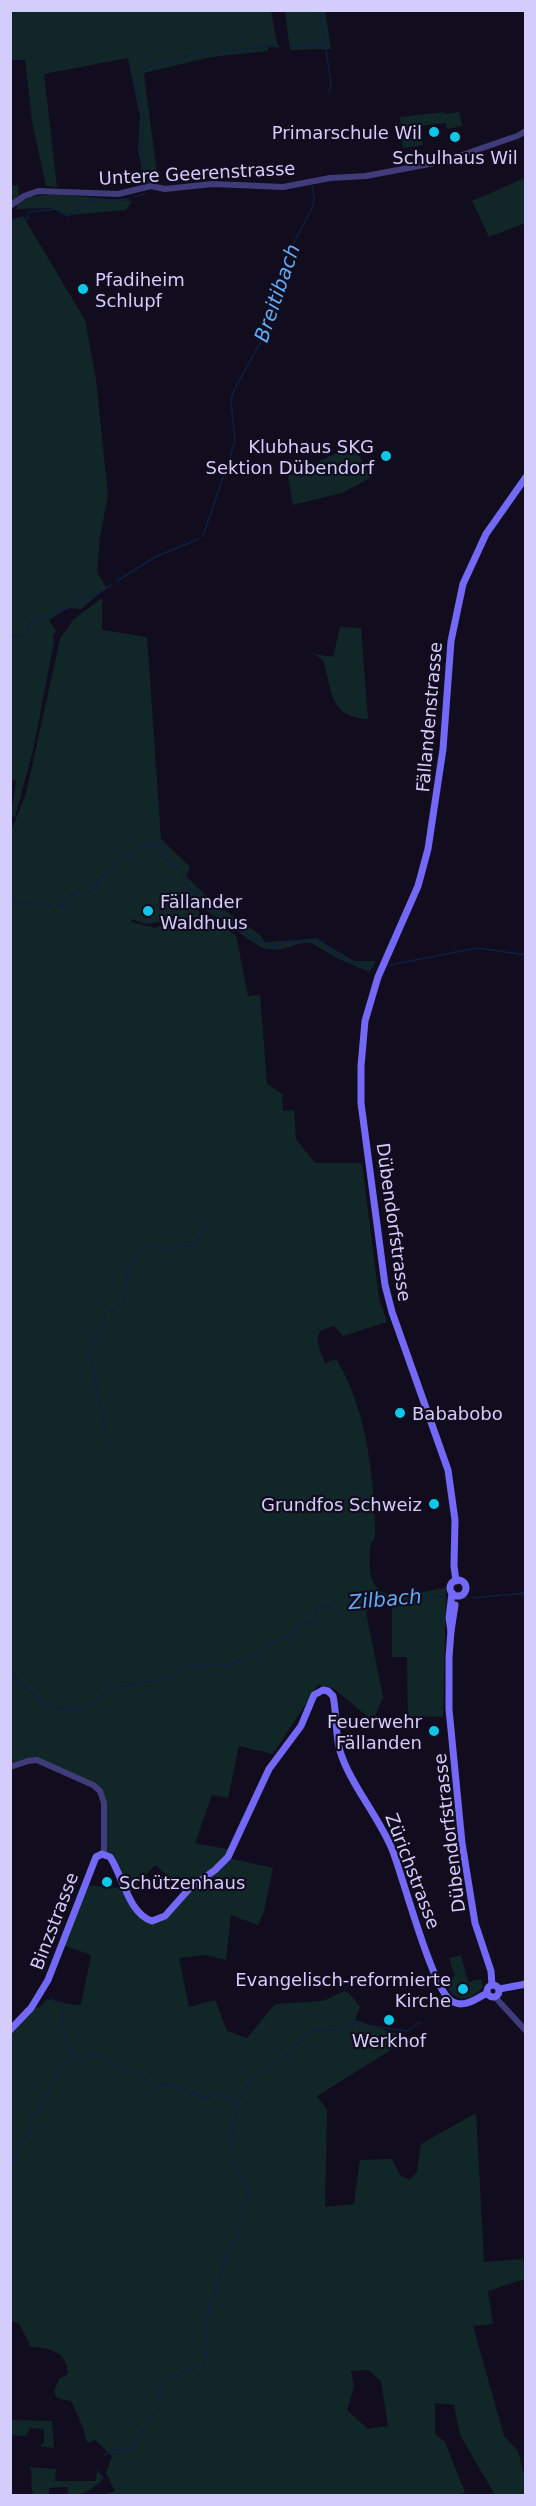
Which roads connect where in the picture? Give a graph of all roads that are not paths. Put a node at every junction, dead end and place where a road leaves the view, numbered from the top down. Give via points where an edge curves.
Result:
1 (525, 131) edge
2 (10, 206) edge
3 (525, 477) edge
4 (381, 969) joint
5 (456, 1581) junction
6 (455, 1594) junction
7 (10, 1767) edge
8 (104, 1855) junction
9 (525, 1984) edge
10 (495, 1987) junction
11 (487, 1994) junction
12 (495, 1997) junction
13 (10, 2030) edge
14 (525, 2031) edge

1 - 2 street, Untere Geerenstrasse via 445,161 375,175 283,187 151,186 118,194 38,191
3 - 4 main road, Fällandenstrasse via 486,534 463,584 451,641 443,749 428,849 418,886
4 - 5 main road, Dübendorfstrasse via 365,1021 361,1102 385,1285 446,1460 452,1488
5 - 6 main road, Dübendorfstrasse via 450,1586
5 - 6 main road, Dübendorfstrasse via 465,1587 464,1593
6 - 10 main road, Dübendorfstrasse via 449,1618 450,1720 466,1876 475,1923
7 - 8 street via 37,1760 95,1786 104,1803
8 - 11 main road, Zürichstrasse via 113,1863 138,1911 150,1921 163,1918 189,1888 228,1857 272,1764 300,1726 316,1693 325,1690 334,1698 344,1760 392,1849 444,1992 460,2004
8 - 13 main road, Binzstrasse via 98,1855 93,1862 45,1987
9 - 10 main road
10 - 11 main road via 487,1989
10 - 12 main road via 499,1993
11 - 12 main road
12 - 14 street

